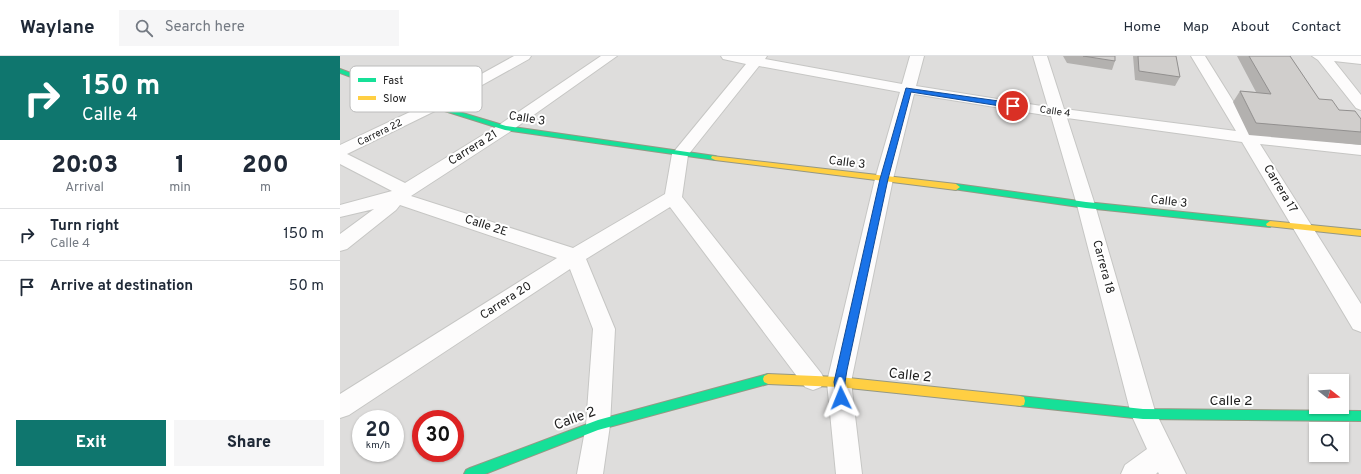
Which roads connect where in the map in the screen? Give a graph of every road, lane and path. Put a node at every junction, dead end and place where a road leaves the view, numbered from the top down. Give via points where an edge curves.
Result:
1 (524, 56) edge
2 (610, 56) edge
3 (728, 56) edge
4 (917, 56) edge
5 (1040, 56) edge
6 (1198, 56) edge
7 (1321, 56) edge
8 (758, 59) edge
9 (1361, 60) edge
10 (340, 71) edge
11 (350, 75) edge
12 (482, 79) edge
13 (908, 90) junction
14 (1361, 105) edge
15 (421, 112) edge
16 (453, 112) edge
17 (1058, 112) junction
18 (505, 128) junction
19 (1250, 139) junction
20 (1361, 150) edge
21 (340, 151) edge
22 (680, 154) junction
23 (340, 157) edge
24 (884, 179) junction
25 (401, 194) junction
26 (673, 197) junction
27 (1086, 206) junction
28 (340, 211) edge
29 (1302, 227) junction
30 (1361, 233) edge
31 (340, 244) edge
32 (575, 256) junction
33 (1361, 323) edge
34 (813, 380) junction
35 (839, 382) junction
36 (340, 407) edge
37 (1143, 414) junction
38 (1361, 416) edge
39 (598, 425) junction
40 (1168, 464) edge
41 (470, 474) edge
42 (590, 474) edge
43 (849, 474) edge
44 (1134, 474) edge

1 - 12 street, Carrera 22
2 - 18 street, Carrera 21
3 - 8 street, Calle 4
4 - 13 street
5 - 17 street, Carrera 18
6 - 19 street, Carrera 17
7 - 9 street
7 - 14 street
8 - 13 street, Calle 4
8 - 22 street
10 - 11 street, Calle 3
13 - 17 street, Calle 4
13 - 24 street
15 - 21 street, Carrera 22
16 - 18 street, Calle 3
17 - 19 street, Calle 4
17 - 27 street, Carrera 18
18 - 22 street, Calle 3
18 - 25 street, Carrera 21
19 - 20 street, Calle 4
19 - 29 street, Carrera 17
22 - 24 street, Calle 3
22 - 26 street
23 - 25 street, Calle 2E
24 - 27 street, Calle 3 via 999,192
24 - 35 street
25 - 28 street
25 - 31 street, Carrera 21 via 390,206
25 - 32 street, Calle 2E
26 - 32 street, Carrera 20
26 - 34 street
27 - 29 street, Calle 3
27 - 37 street, Carrera 18
29 - 30 street, Calle 3
29 - 33 street, Carrera 17
32 - 36 street, Carrera 20
32 - 39 street via 604,330
34 - 35 street, Calle 2
34 - 39 street, Calle 2 via 766,379
35 - 37 street, Calle 2
35 - 43 street
37 - 38 street, Calle 2
37 - 40 street, Carrera 18
39 - 41 street, Calle 2
39 - 42 street
40 - 44 street

